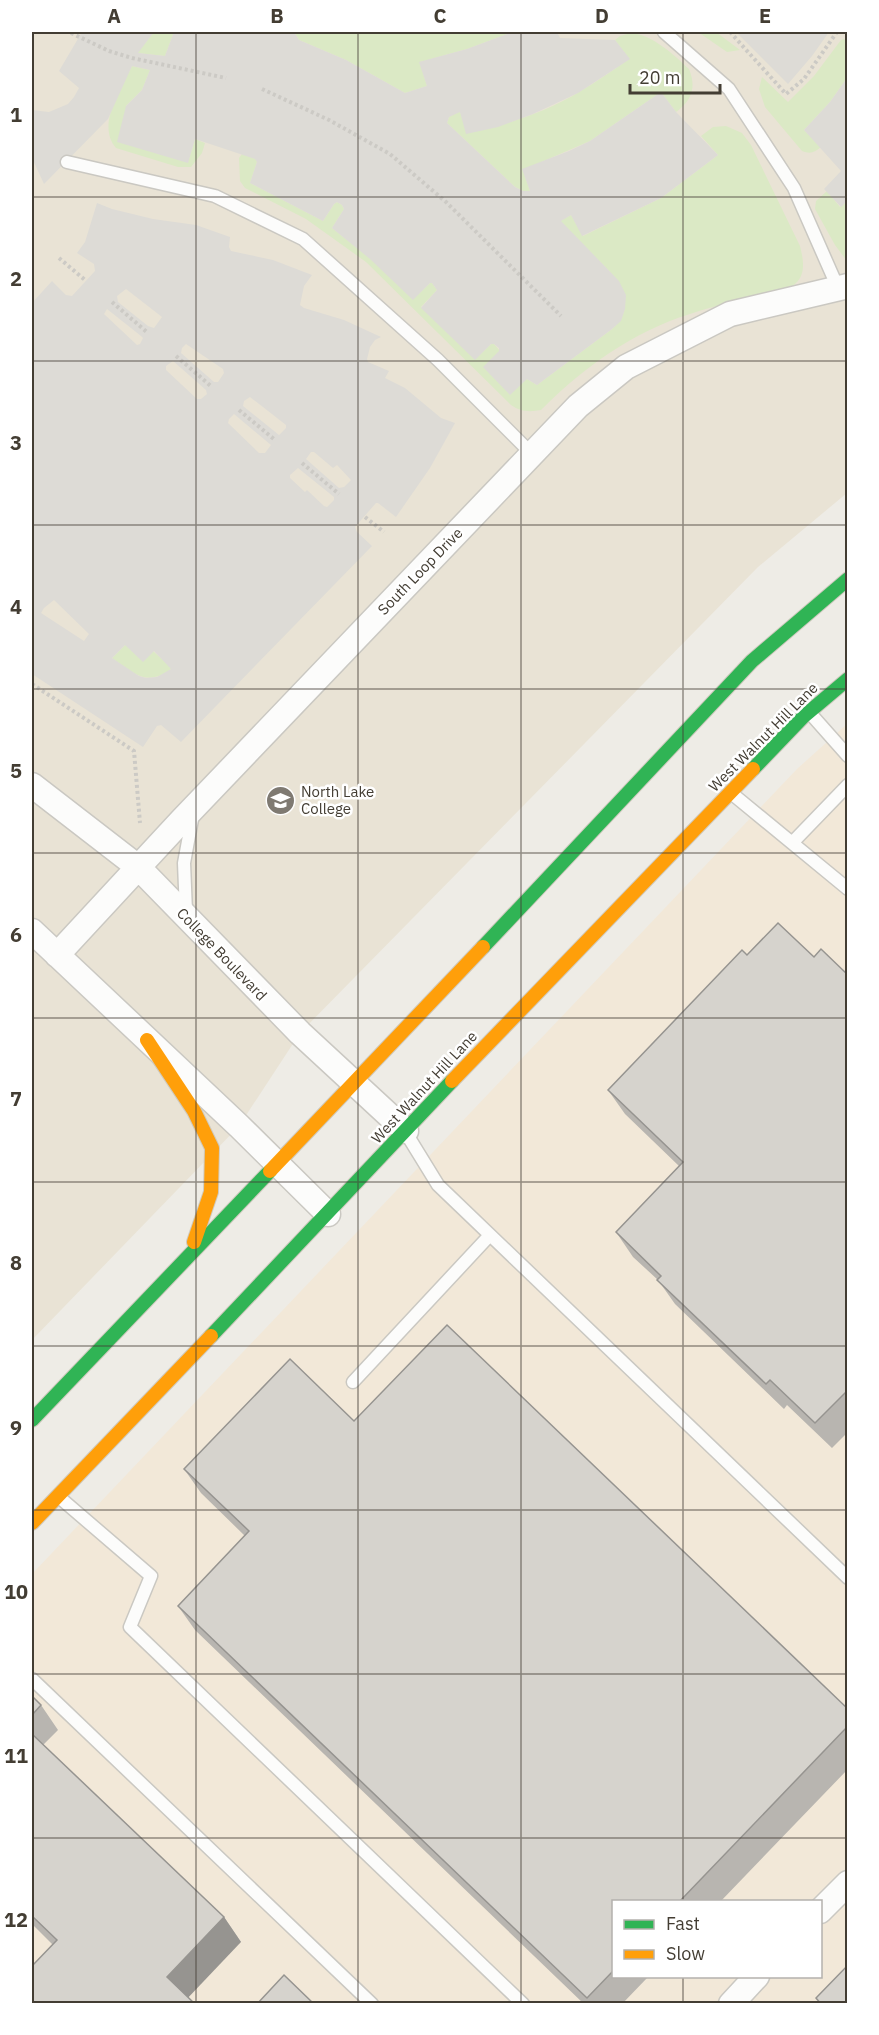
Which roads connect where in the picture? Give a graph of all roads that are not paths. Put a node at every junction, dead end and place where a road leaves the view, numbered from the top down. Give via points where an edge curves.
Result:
1 (664, 32) edge
2 (67, 162) dead end
3 (843, 287) edge
4 (532, 454) junction
5 (848, 579) edge
6 (848, 679) edge
7 (809, 711) junction
8 (848, 756) edge
9 (32, 785) edge
10 (848, 785) edge
11 (730, 792) junction
12 (195, 806) junction
13 (792, 843) junction
14 (138, 867) junction
15 (848, 889) edge
16 (186, 916) junction
17 (32, 931) edge
18 (57, 955) junction
19 (147, 1040) junction
20 (353, 1083) junction
21 (406, 1131) junction
22 (276, 1162) junction
23 (328, 1214) junction
24 (490, 1235) junction
25 (190, 1252) junction
26 (353, 1382) dead end
27 (32, 1420) edge
28 (58, 1496) junction
29 (32, 1523) edge
30 (848, 1578) edge
31 (32, 1679) edge
32 (848, 1883) edge
33 (822, 1909) edge
34 (756, 1978) edge
35 (740, 2000) edge
36 (372, 2004) edge
37 (523, 2004) edge

1 - 3 lane via 729,89 794,188
2 - 4 lane via 215,196 303,239 438,360
3 - 4 street, South Loop Drive via 730,314 626,367 578,406
4 - 12 street, South Loop Drive
5 - 20 main road via 752,661
6 - 7 main road, West Walnut Hill Lane
7 - 8 lane
7 - 11 main road, West Walnut Hill Lane
9 - 14 street, College Boulevard
10 - 13 lane
11 - 13 lane
11 - 21 main road, West Walnut Hill Lane
12 - 14 street, South Loop Drive
12 - 16 lane via 184,863
13 - 15 lane
14 - 16 street, College Boulevard
14 - 18 street, South Loop Drive
16 - 20 street, College Boulevard
17 - 18 street
18 - 19 street
19 - 22 street
19 - 25 main road via 194,1111 212,1148 211,1192
20 - 21 street, College Boulevard
20 - 22 main road
21 - 23 main road, West Walnut Hill Lane
21 - 24 lane via 438,1185
22 - 23 street
22 - 25 main road
23 - 28 main road, West Walnut Hill Lane
24 - 26 lane
24 - 30 lane
25 - 27 main road
28 - 29 main road, West Walnut Hill Lane
28 - 37 lane via 151,1576 130,1627
31 - 36 lane
32 - 33 street
34 - 35 street

